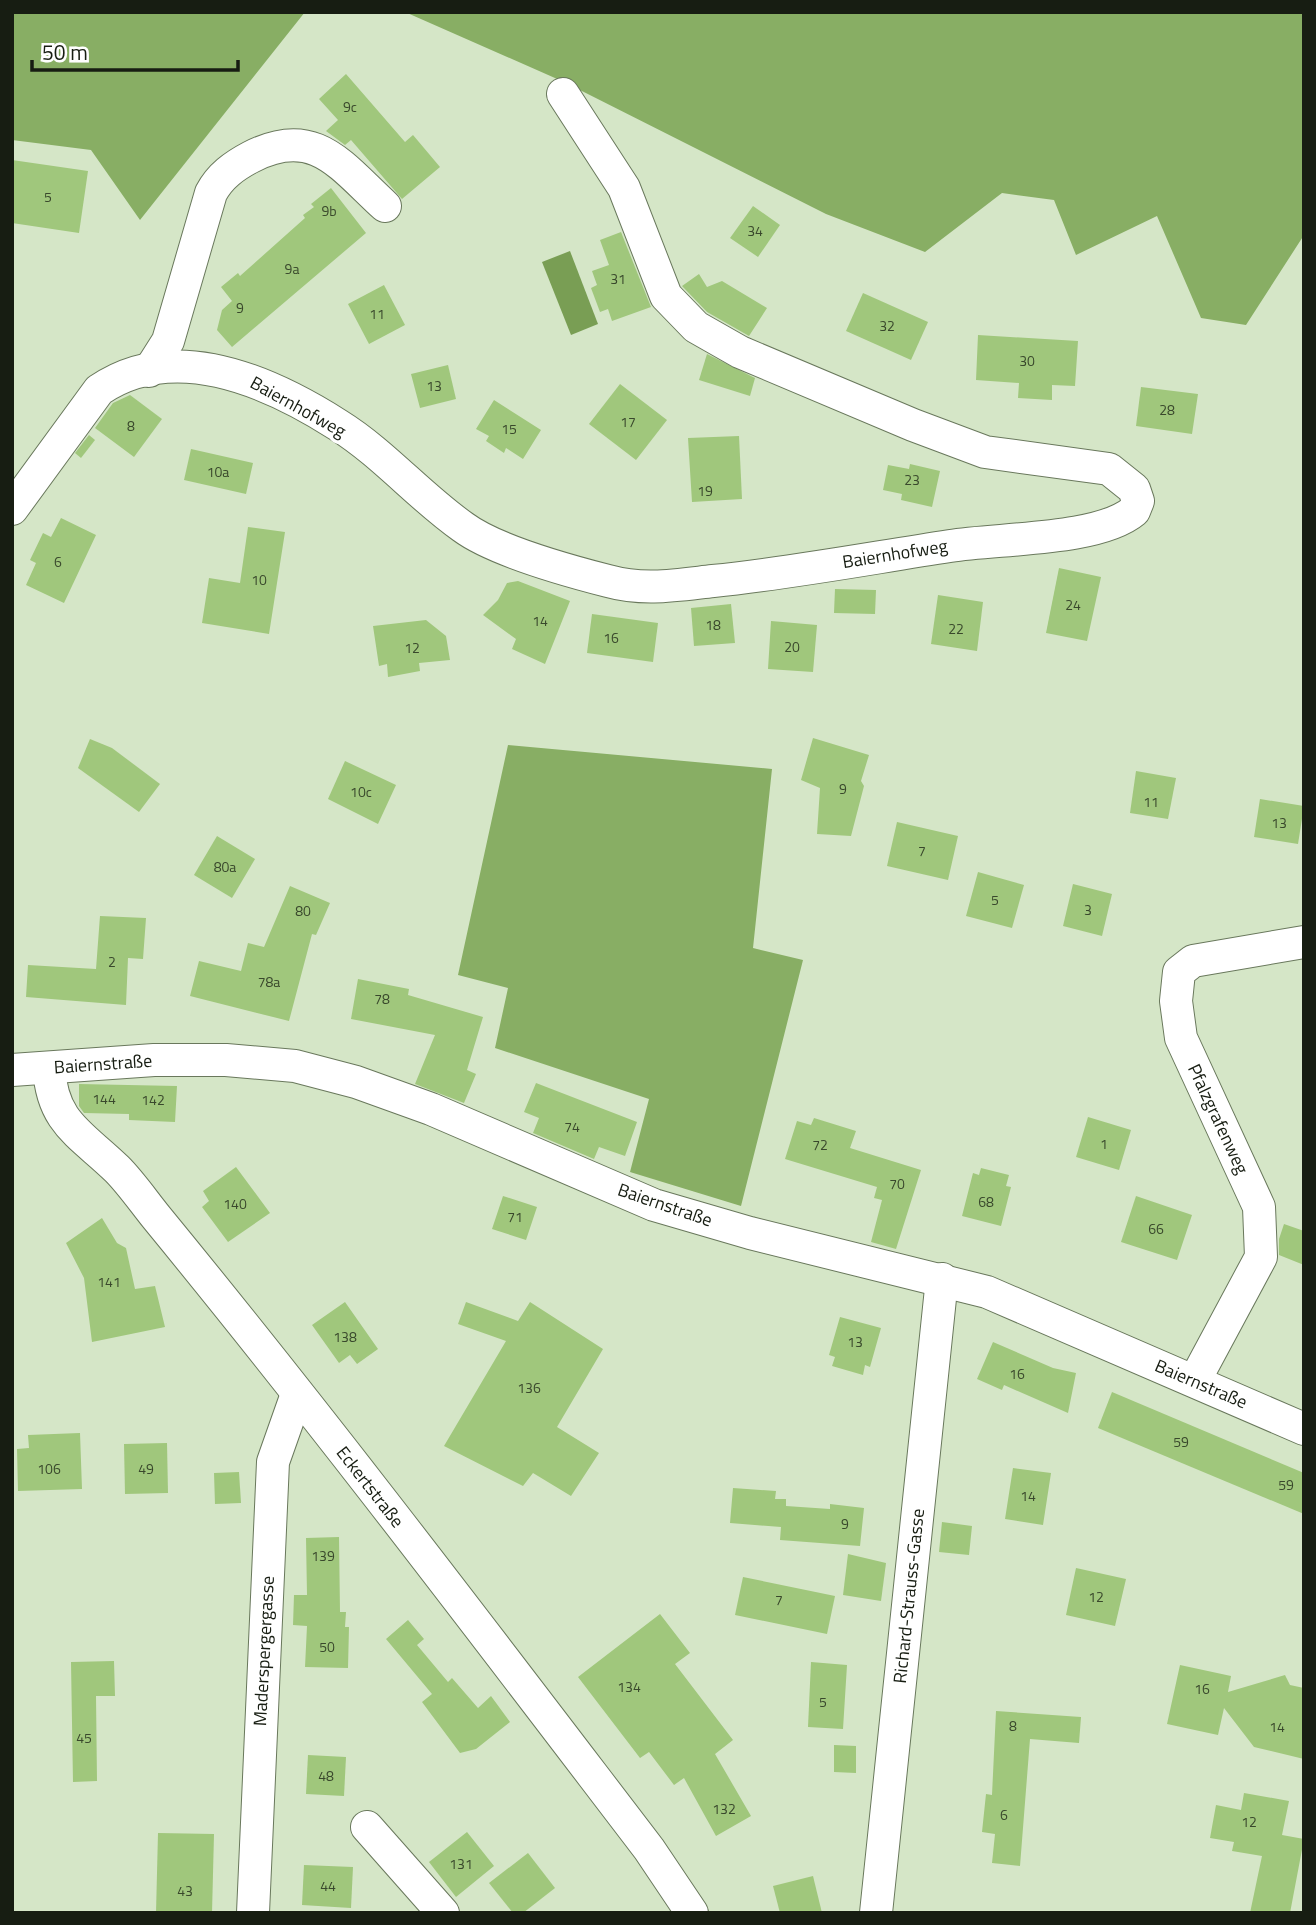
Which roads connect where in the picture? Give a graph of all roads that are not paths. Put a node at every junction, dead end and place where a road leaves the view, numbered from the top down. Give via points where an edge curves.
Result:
1 (563, 94) dead end
2 (385, 206) dead end
3 (149, 371) junction
4 (12, 509) edge
5 (1304, 942) edge
6 (49, 1068) junction
7 (12, 1070) edge
8 (942, 1279) junction
9 (1195, 1380) junction
10 (297, 1394) junction
11 (1304, 1429) edge
12 (367, 1827) dead end
13 (253, 1913) edge
14 (443, 1913) edge
15 (692, 1913) edge
16 (876, 1913) edge

1 - 3 street, Baiernhofweg via 624,188 666,296 696,327 740,352 985,453 1109,470 1134,489 1138,500 1134,511 1107,526 1045,536 642,588 512,551 464,529 338,425 245,377 183,365
2 - 3 street via 317,147 282,144 226,173 211,193 168,341
3 - 4 street, Baiernhofweg via 118,377 99,390
5 - 9 street, Pfalzgrafenweg via 1193,961 1179,972 1176,1001 1181,1038 1259,1207 1261,1257
6 - 7 street, Baiernstraße
6 - 8 street, Baiernstraße via 154,1060 295,1066 431,1109 653,1205
6 - 10 street, Eckertstraße via 51,1092 63,1118 78,1137 117,1169
8 - 9 street, Baiernstraße via 987,1292
8 - 16 street, Richard-Strauss-Gasse
9 - 11 street, Baiernstraße
10 - 13 street, Maderspergergasse via 273,1462
10 - 15 street, Eckertstraße via 649,1849
12 - 14 street

